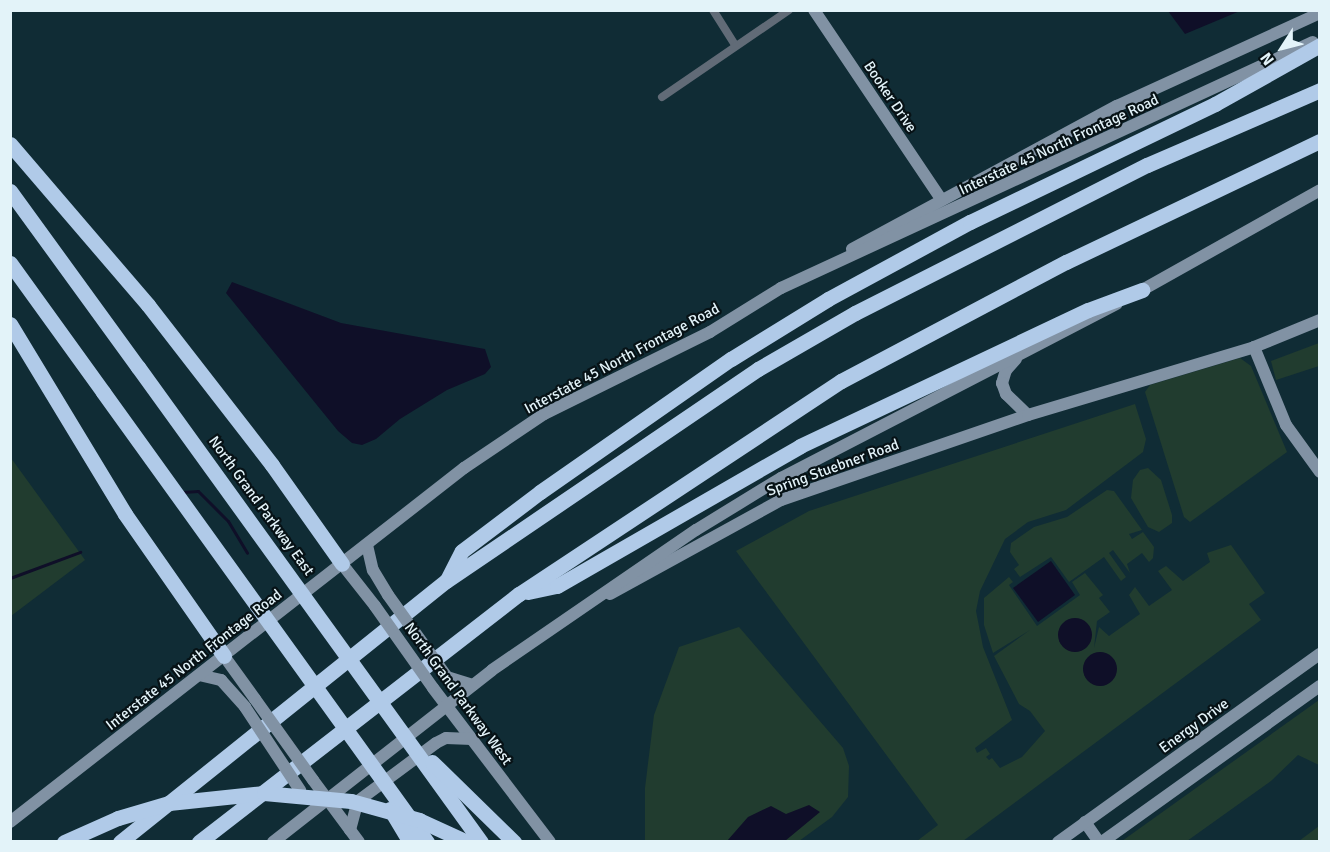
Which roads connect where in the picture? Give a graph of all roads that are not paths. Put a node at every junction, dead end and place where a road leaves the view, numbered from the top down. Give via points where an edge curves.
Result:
1 (713, 10) edge
2 (789, 10) edge
3 (813, 10) edge
4 (1320, 13) edge
5 (1320, 39) edge
6 (735, 45) junction
7 (1320, 45) edge
8 (1320, 90) edge
9 (662, 98) dead end
10 (1320, 141) edge
11 (10, 144) edge
12 (1320, 190) edge
13 (10, 191) edge
14 (941, 199) junction
15 (10, 263) edge
16 (781, 288) junction
17 (1142, 290) junction
18 (1320, 320) edge
19 (10, 324) edge
20 (1254, 347) junction
21 (1020, 355) junction
22 (1028, 415) junction
23 (1320, 472) edge
24 (367, 545) junction
25 (342, 564) junction
26 (446, 582) junction
27 (519, 594) junction
28 (562, 620) junction
29 (1320, 654) edge
30 (224, 656) junction
31 (199, 675) junction
32 (473, 685) junction
33 (1320, 686) edge
34 (447, 707) junction
35 (336, 719) junction
36 (407, 739) junction
37 (472, 739) junction
38 (327, 798) junction
39 (301, 819) junction
40 (10, 822) edge
41 (1085, 822) junction
42 (350, 830) junction
43 (202, 840) edge
44 (64, 842) edge
45 (120, 842) edge
46 (273, 842) edge
47 (359, 842) edge
48 (410, 842) edge
49 (427, 842) edge
50 (467, 842) edge
51 (481, 842) edge
52 (514, 842) edge
53 (550, 842) edge
54 (1058, 842) edge
55 (1101, 842) edge

1 - 6 street
2 - 6 street
3 - 14 main road, Booker Drive
4 - 14 main road via 1117,106
5 - 16 main road, Interstate 45 North Frontage Road
6 - 9 street
7 - 26 highway via 1215,104 970,222 828,299 721,366 540,492 462,551
8 - 26 highway via 1147,165 855,313 675,422
10 - 27 highway via 1066,262 842,381
11 - 25 highway via 148,305 272,465
12 - 17 main road
13 - 36 highway, North Grand Parkway East, bridge
14 - 16 main road
15 - 35 highway, bridge
16 - 24 main road, Interstate 45 North Frontage Road via 710,332 544,414 464,468
17 - 21 main road
17 - 27 highway via 1088,310 800,446 557,586
18 - 20 main road, Spring Stuebner Road
19 - 30 highway via 125,514
20 - 22 main road, Spring Stuebner Road
20 - 23 main road via 1286,425
21 - 22 main road via 1006,370 1002,383 1006,394
21 - 28 main road via 781,478
22 - 28 main road, Spring Stuebner Road via 782,500
24 - 25 main road, Interstate 45 North Frontage Road
24 - 32 main road, bridge via 373,570 388,595 447,676
25 - 30 main road, Interstate 45 North Frontage Road
25 - 34 main road, North Grand Parkway West, bridge
26 - 45 highway
27 - 43 highway
28 - 32 main road
29 - 41 main road, Energy Drive
30 - 31 main road, Interstate 45 North Frontage Road
30 - 38 main road, bridge
31 - 39 main road, bridge via 221,680 244,707 300,790
31 - 40 main road, Interstate 45 North Frontage Road
32 - 34 main road
33 - 55 main road
34 - 37 main road, North Grand Parkway West
34 - 38 main road
35 - 48 highway, bridge
35 - 49 highway, bridge
36 - 51 highway, North Grand Parkway East, bridge
36 - 52 highway, bridge
37 - 42 main road via 446,738 436,742 358,801
37 - 53 main road, North Grand Parkway West
38 - 39 main road
38 - 42 main road
39 - 46 main road
41 - 54 main road, Energy Drive
41 - 55 main road
42 - 47 main road
44 - 50 highway, bridge via 118,818 169,803 264,793 351,801 419,820

